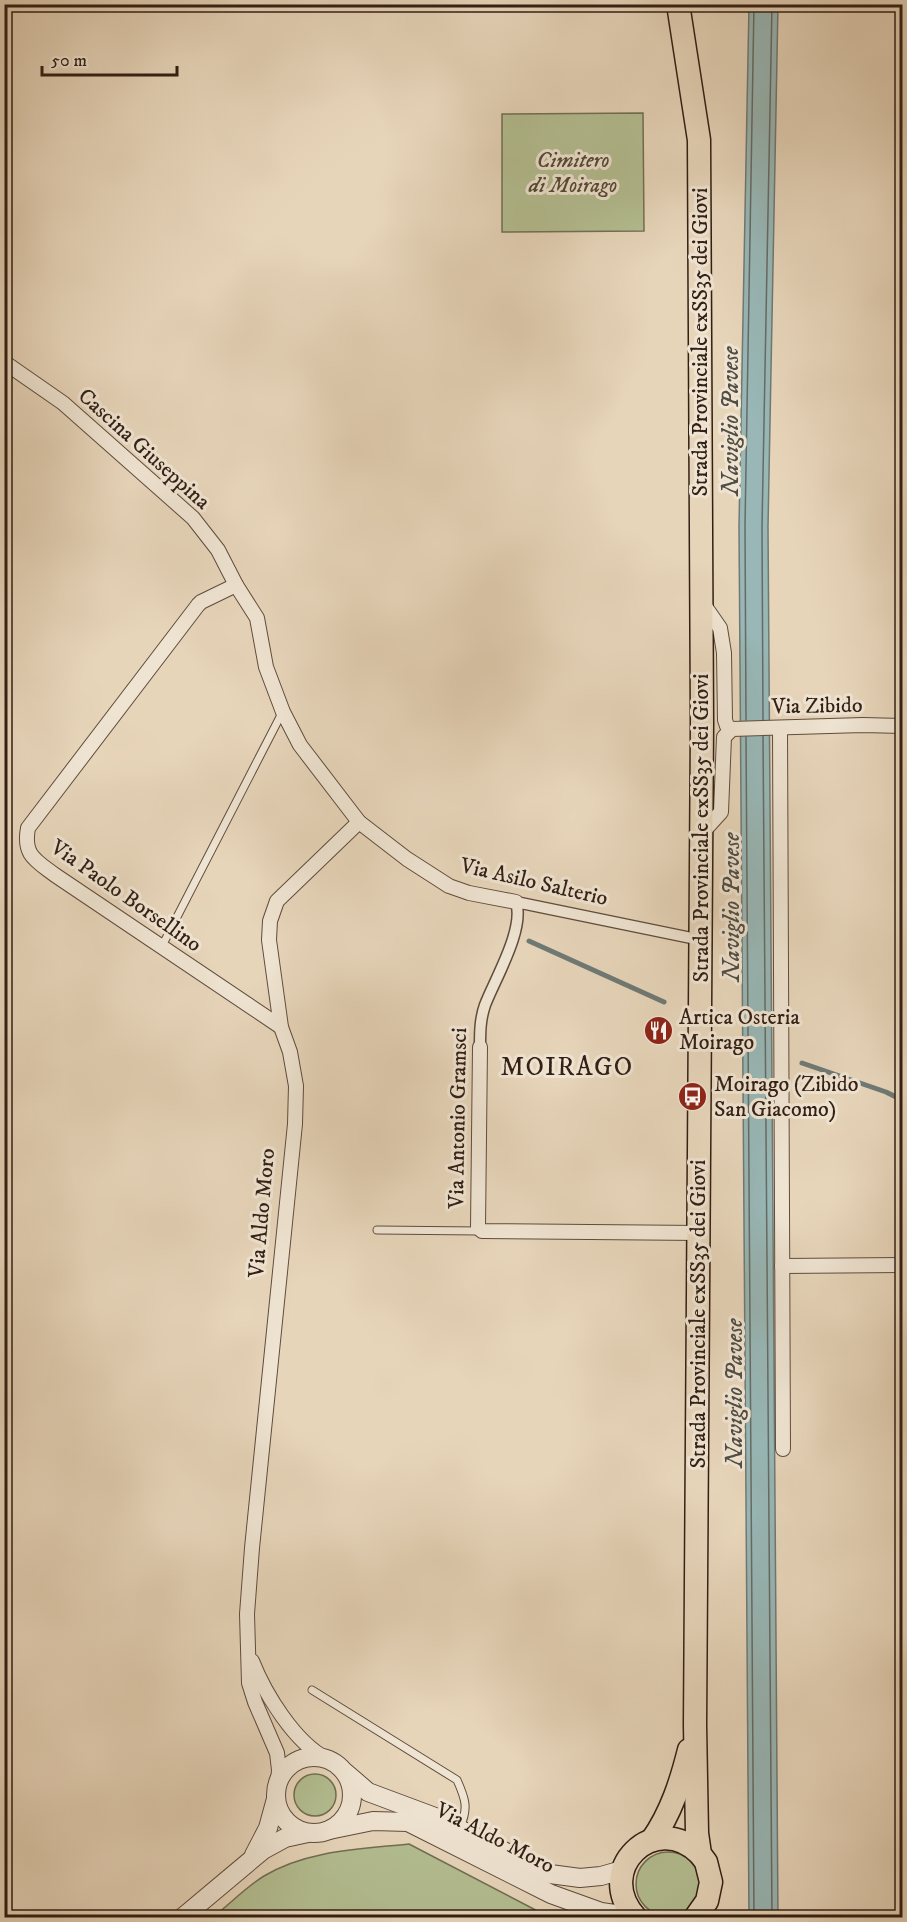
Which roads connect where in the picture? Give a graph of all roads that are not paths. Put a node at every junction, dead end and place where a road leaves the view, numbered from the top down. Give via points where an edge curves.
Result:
1 (678, 4) edge
2 (4, 362) edge
3 (236, 585) junction
4 (701, 601) junction
5 (283, 712) junction
6 (903, 726) edge
7 (780, 728) junction
8 (732, 729) junction
9 (359, 822) junction
10 (701, 834) junction
11 (516, 902) junction
12 (701, 940) junction
13 (161, 948) junction
14 (281, 1027) junction
15 (480, 1047) joint
16 (377, 1230) dead end
17 (482, 1231) junction
18 (699, 1233) junction
19 (903, 1265) edge
20 (782, 1266) junction
21 (783, 1449) dead end
22 (247, 1645) junction
23 (312, 1689) dead end
24 (695, 1725) junction
25 (327, 1759) junction
26 (346, 1773) junction
27 (277, 1792) junction
28 (330, 1830) junction
29 (459, 1830) junction
30 (311, 1833) junction
31 (652, 1840) junction
32 (700, 1854) junction
33 (252, 1859) junction
34 (622, 1870) junction
35 (182, 1917) edge
36 (636, 1917) edge
37 (695, 1917) edge

1 - 4 main road, Strada Provinciale exSS35 dei Giovi via 699,140
2 - 3 street, Cascina Giuseppina via 63,403 193,518 218,550
3 - 5 street, Via Asilo Salterio via 257,618 267,667
3 - 13 street, Via Paolo Borsellino via 198,605 28,828 26,839 33,858
4 - 8 street via 720,628 725,720
4 - 10 main road, Strada Provinciale exSS35 dei Giovi
5 - 9 street, Via Asilo Salterio via 300,745
5 - 13 lane
6 - 7 street, Via Zibido
7 - 8 street, Via Zibido
7 - 20 street
8 - 10 street via 724,737 721,812
9 - 11 street, Via Asilo Salterio via 449,886
9 - 14 street, Via Aldo Moro via 278,901 270,921
10 - 12 main road, Strada Provinciale exSS35 dei Giovi
11 - 12 street, Via Asilo Salterio
11 - 15 street, Via Antonio Gramsci via 519,911 511,946 485,1005
12 - 18 main road, Strada Provinciale exSS35 dei Giovi
13 - 14 street, Via Paolo Borsellino
14 - 22 street, Via Aldo Moro via 296,1086 295,1124 251,1557
15 - 17 street, Via Antonio Gramsci via 477,1221
16 - 17 lane
17 - 18 street, Via Antonio Gramsci
18 - 24 main road, Strada Provinciale exSS35 dei Giovi
19 - 20 street
20 - 21 street
22 - 25 street, Via Aldo Moro via 258,1677 276,1706 307,1746
22 - 27 street, Via Aldo Moro via 251,1692 277,1753
23 - 29 lane via 457,1780 465,1799
24 - 31 main road via 676,1795
24 - 32 main road
25 - 26 street
25 - 27 street via 310,1757 298,1761 284,1772
26 - 28 street via 352,1789 350,1809 342,1822
26 - 29 street, Via Aldo Moro via 368,1792
27 - 30 street via 280,1812 288,1823
27 - 33 street via 268,1828
28 - 30 street
28 - 36 street, Via Aldo Moro via 373,1821 408,1822 551,1894 601,1912
29 - 34 street, Via Aldo Moro via 557,1876 589,1877
30 - 33 street via 285,1838
31 - 32 main road via 680,1840
31 - 34 main road via 636,1849
32 - 37 main road via 709,1872 710,1892
33 - 35 street
34 - 36 main road via 621,1891

